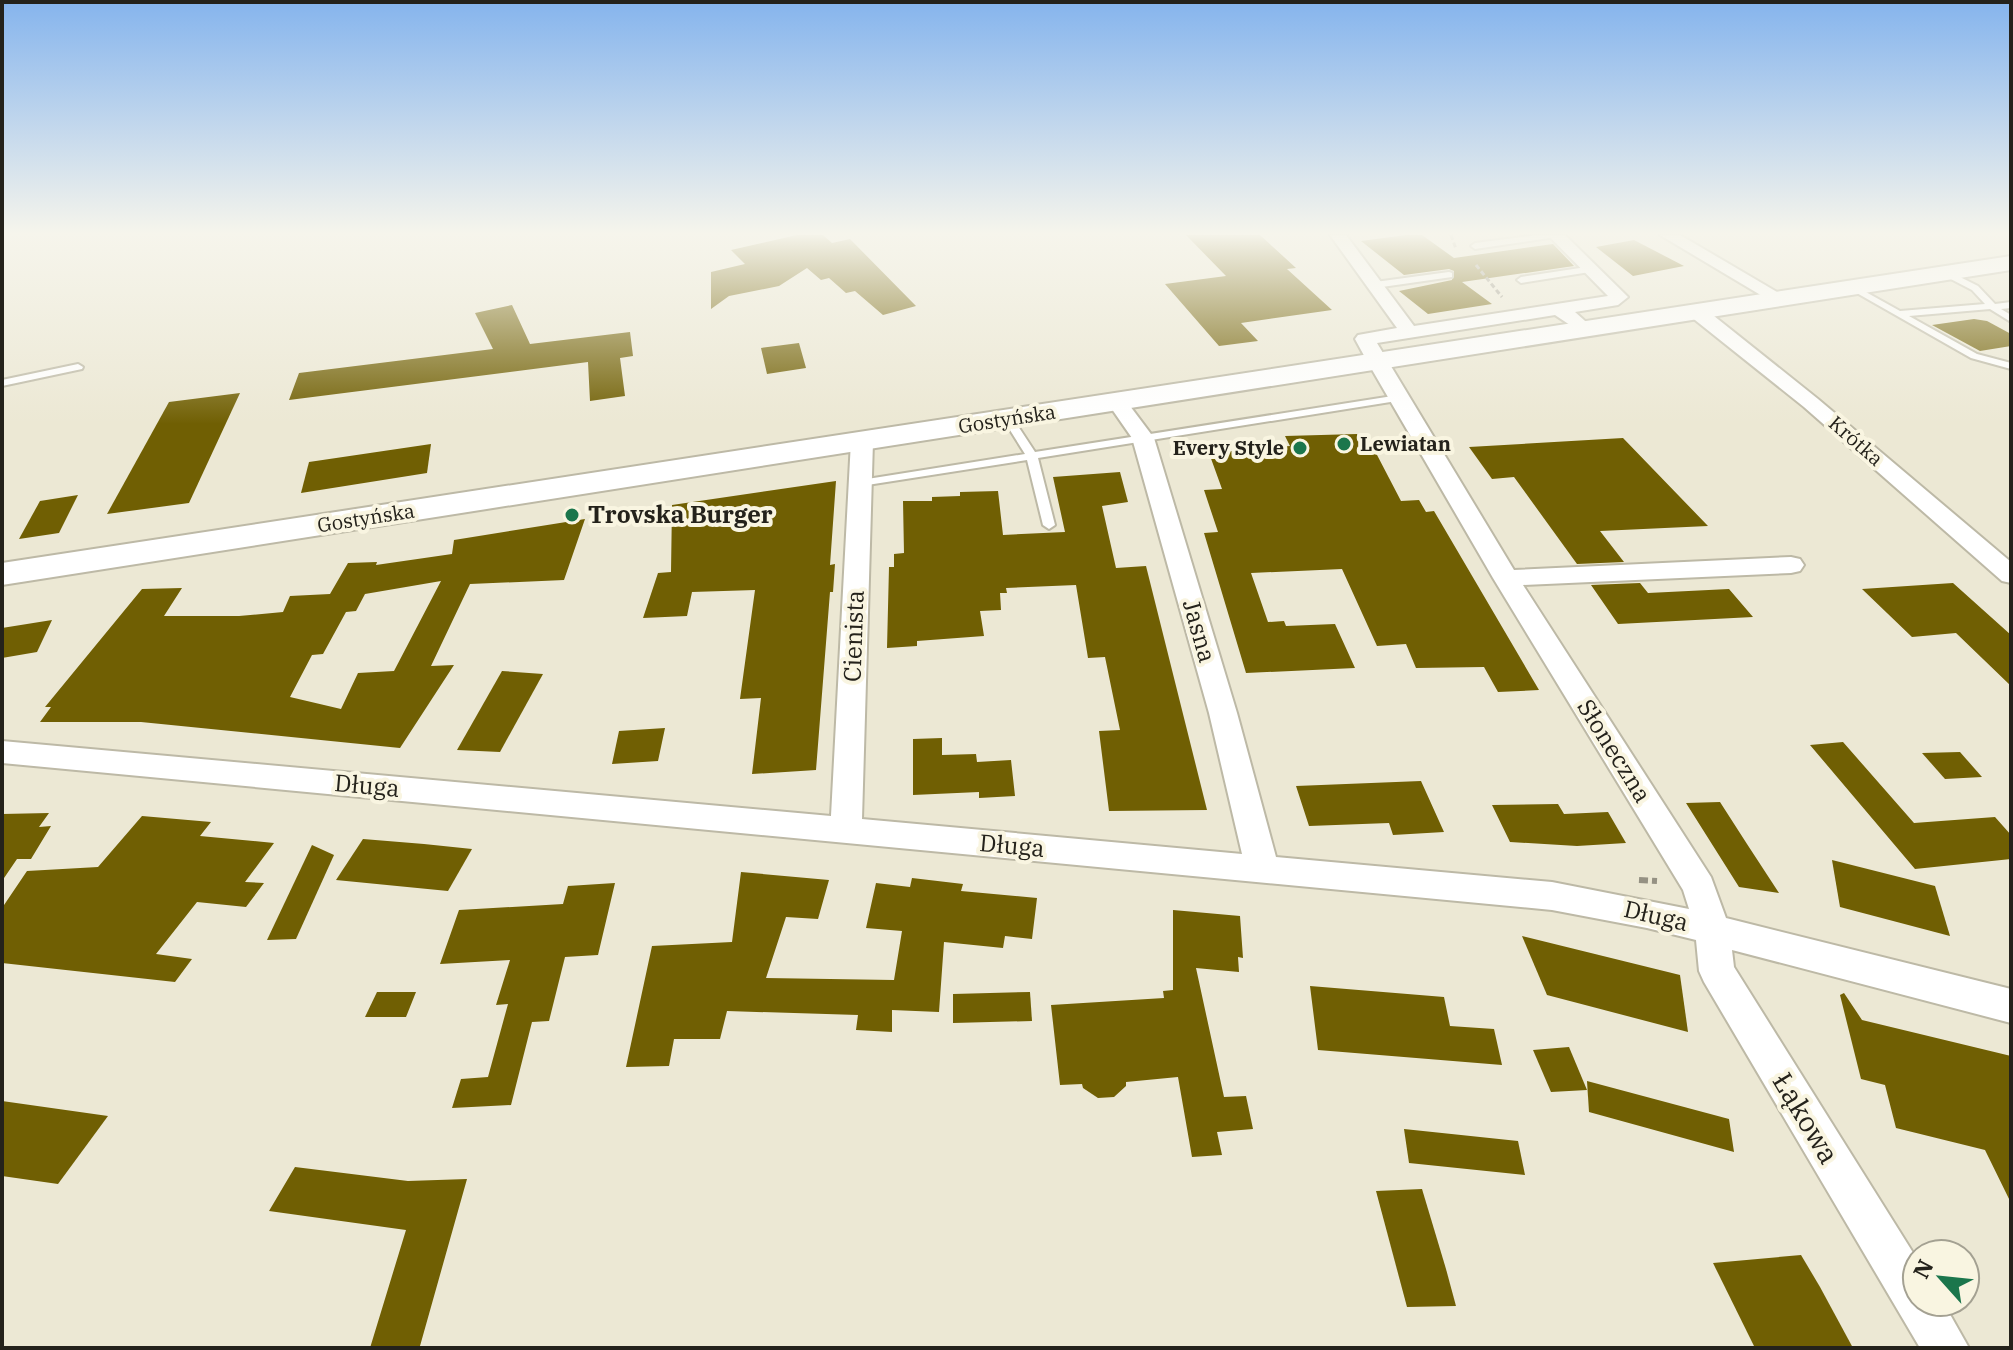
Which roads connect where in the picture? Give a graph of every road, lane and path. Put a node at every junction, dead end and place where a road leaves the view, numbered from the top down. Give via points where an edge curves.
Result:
1 (1384, 298) edge
2 (1503, 298) edge
3 (1617, 298) edge
4 (1787, 298) edge
5 (1870, 298) edge
6 (1985, 298) edge
7 (1780, 299) joint
8 (2011, 305) edge
9 (1559, 309) junction
10 (1995, 309) junction
11 (1697, 312) junction
12 (1525, 314) junction
13 (1898, 314) junction
14 (2011, 319) edge
15 (1585, 329) junction
16 (1409, 332) junction
17 (1377, 361) junction
18 (2011, 366) edge
19 (78, 367) dead end
20 (2, 383) edge
21 (1399, 398) junction
22 (1117, 402) junction
23 (1008, 419) junction
24 (1143, 438) junction
25 (862, 441) junction
26 (1032, 456) junction
27 (861, 483) junction
28 (1049, 525) dead end
29 (1791, 565) dead end
30 (2, 574) edge
31 (2011, 575) edge
32 (1506, 578) junction
33 (2, 752) edge
34 (846, 831) junction
35 (1262, 868) junction
36 (1712, 929) junction
37 (2011, 1006) edge
38 (1901, 1273) edge
39 (1928, 1318) edge
40 (1946, 1348) edge

1 - 16 street
2 - 12 path
3 - 9 street
4 - 7 main road, Gostyńska
5 - 13 lane
6 - 10 lane
7 - 11 main road, Gostyńska
8 - 10 lane
9 - 12 street
9 - 15 street
10 - 13 lane
10 - 14 lane
11 - 15 main road, Gostyńska
11 - 31 street, Krótka
12 - 16 street
13 - 18 lane via 1974,356
15 - 17 main road, Gostyńska
16 - 17 street via 1365,339
17 - 21 street, Słoneczna
17 - 22 main road, Gostyńska
19 - 20 lane
21 - 24 lane
21 - 32 street, Słoneczna
22 - 23 main road, Gostyńska
22 - 24 street, Jasna
23 - 25 main road, Gostyńska
23 - 26 lane
24 - 26 lane
24 - 35 street, Jasna
25 - 27 street, Cienista
25 - 30 main road, Gostyńska
26 - 27 lane
26 - 28 lane
27 - 34 street, Cienista
29 - 32 street
32 - 36 street, Słoneczna via 1699,887
33 - 34 street, Długa
34 - 35 street, Długa
35 - 36 street, Długa via 1552,896
36 - 37 street, Długa
36 - 38 street, Łąkowa via 1717,971
39 - 40 street, Łąkowa

